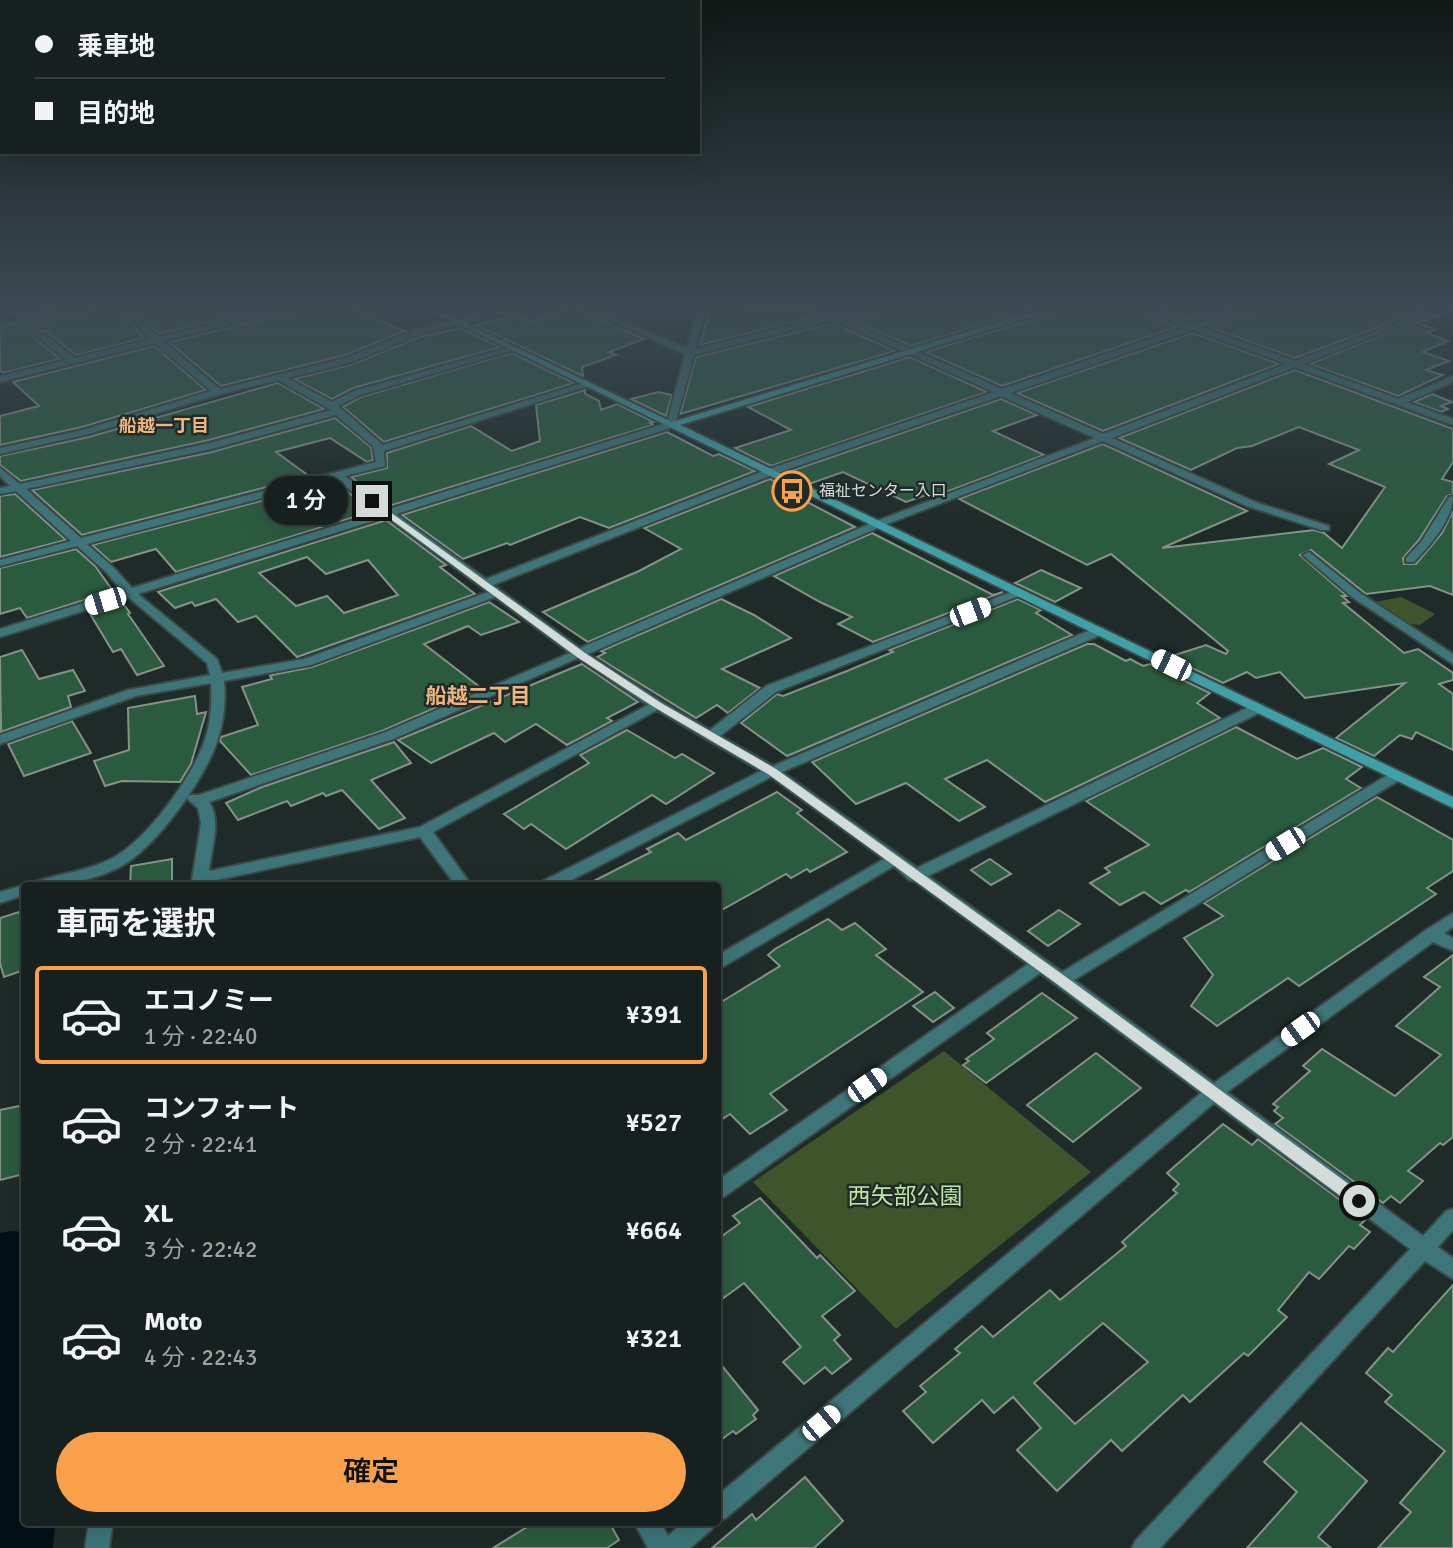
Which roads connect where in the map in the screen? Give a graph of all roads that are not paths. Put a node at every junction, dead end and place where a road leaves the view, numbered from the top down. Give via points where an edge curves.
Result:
1 (203, 379) edge
2 (275, 379) edge
3 (283, 379) edge
4 (404, 379) edge
5 (574, 379) edge
6 (683, 379) edge
7 (820, 379) edge
8 (970, 379) edge
9 (1041, 379) edge
10 (1255, 379) edge
11 (1337, 379) edge
12 (1453, 379) edge
13 (586, 385) junction
14 (218, 392) junction
15 (1001, 393) junction
16 (1399, 402) junction
17 (335, 408) junction
18 (1453, 422) edge
19 (671, 425) junction
20 (1100, 438) junction
21 (379, 449) junction
22 (0, 451) edge
23 (0, 471) edge
24 (770, 472) junction
25 (338, 476) junction
26 (17, 487) junction
27 (0, 491) edge
28 (1453, 499) edge
29 (389, 514) junction
30 (878, 524) junction
31 (1325, 528) dead end
32 (79, 542) junction
33 (1309, 555) dead end
34 (1410, 560) dead end
35 (0, 563) edge
36 (484, 584) junction
37 (1020, 592) junction
38 (496, 593) junction
39 (131, 594) junction
40 (1099, 631) junction
41 (0, 633) edge
42 (581, 655) junction
43 (1453, 660) edge
44 (218, 677) junction
45 (657, 705) junction
46 (1258, 708) junction
47 (711, 736) junction
48 (0, 740) edge
49 (772, 771) junction
50 (1396, 776) junction
51 (183, 791) junction
52 (197, 801) junction
53 (1453, 803) edge
54 (424, 831) junction
55 (893, 860) junction
56 (915, 876) junction
57 (53, 882) edge
58 (201, 882) edge
59 (463, 882) edge
60 (554, 882) edge
61 (21, 891) edge
62 (0, 898) edge
63 (1453, 919) edge
64 (1432, 933) junction
65 (1453, 944) edge
66 (721, 960) edge
67 (1039, 965) junction
68 (1062, 980) junction
69 (1213, 1093) junction
70 (721, 1188) edge
71 (1453, 1217) edge
72 (1422, 1247) junction
73 (1453, 1270) edge
74 (721, 1507) edge
75 (100, 1526) edge
76 (648, 1526) edge
77 (698, 1526) edge
78 (97, 1548) edge
79 (662, 1548) edge
80 (672, 1548) edge
81 (1144, 1548) edge

1 - 14 street
2 - 14 street
3 - 17 street
4 - 17 street via 357,393
5 - 13 street
6 - 19 street
7 - 19 street
8 - 15 street
9 - 15 street
10 - 20 street
11 - 16 street
12 - 16 street
13 - 19 street
13 - 21 street
14 - 22 street via 85,432
15 - 20 street
15 - 24 street
16 - 18 street
17 - 21 street
17 - 26 street via 211,446
19 - 24 street
19 - 29 street
20 - 30 street
20 - 31 street via 1251,504
21 - 25 street via 380,464
23 - 26 street
24 - 30 street
24 - 36 street
25 - 29 street
25 - 32 street
26 - 27 street
26 - 32 street
28 - 34 street
29 - 36 street
29 - 39 street via 303,537
30 - 37 street
30 - 42 street
32 - 35 street
32 - 39 street
33 - 43 street via 1356,595
36 - 38 street
37 - 40 street
37 - 47 street via 771,689
38 - 42 street
38 - 44 street via 307,662
39 - 41 street
39 - 44 street via 213,662
40 - 46 street
40 - 49 street
42 - 45 street
42 - 52 street via 388,736
44 - 48 street via 133,694
44 - 51 street via 217,713 208,750
45 - 47 street
45 - 54 street
46 - 50 street
46 - 56 street
47 - 49 street
49 - 55 street
49 - 60 street
50 - 53 street
50 - 68 street
51 - 52 street
51 - 57 street via 151,833 118,862
52 - 58 street via 205,806 208,823
54 - 58 street
54 - 59 street
55 - 56 street
55 - 66 street
56 - 67 street
61 - 62 street
63 - 64 street
64 - 65 street
64 - 69 street
67 - 68 street
67 - 70 street
68 - 69 street
69 - 72 street
69 - 74 street
71 - 72 street
72 - 73 street
72 - 81 street
75 - 78 street
76 - 79 street
77 - 80 street

